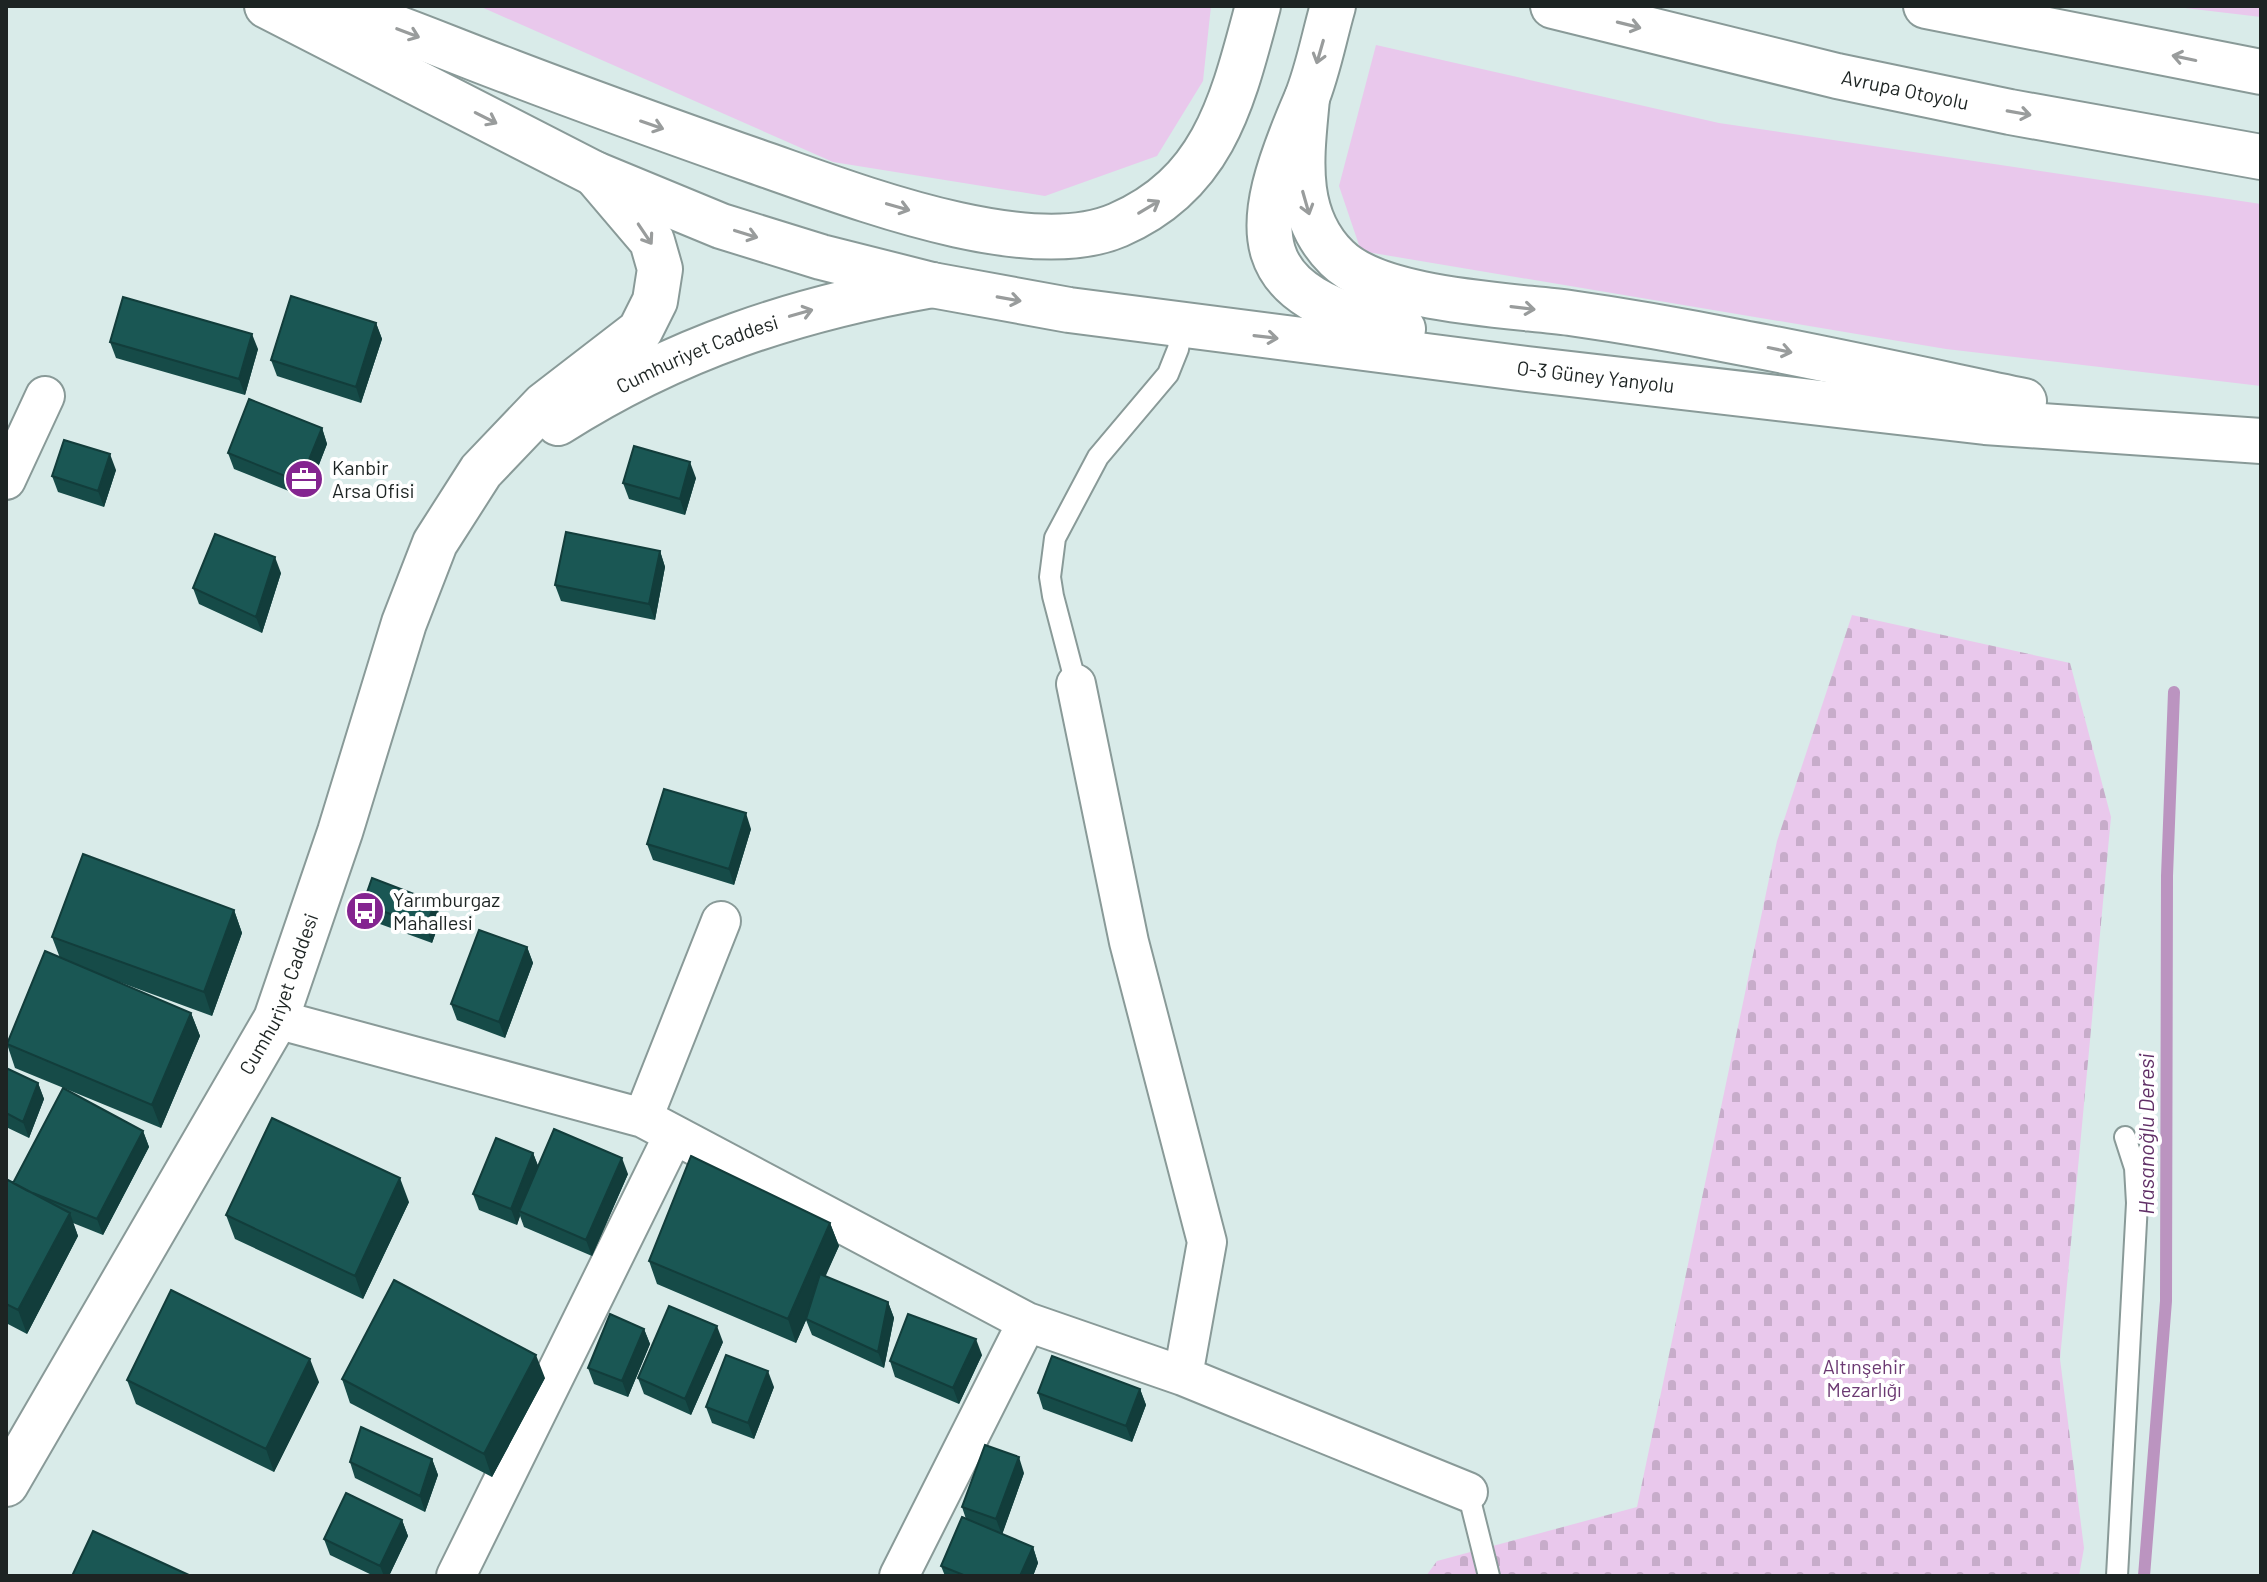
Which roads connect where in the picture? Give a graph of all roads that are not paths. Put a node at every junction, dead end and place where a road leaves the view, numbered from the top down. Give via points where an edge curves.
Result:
1 (267, 6) edge
2 (335, 6) edge
3 (1258, 6) edge
4 (1333, 6) edge
5 (1553, 6) edge
6 (1926, 6) edge
7 (2261, 72) edge
8 (1307, 98) junction
9 (2261, 157) edge
10 (595, 174) junction
11 (932, 285) junction
12 (1182, 325) junction
13 (45, 396) dead end
14 (1985, 422) junction
15 (2173, 433) junction
16 (2261, 441) edge
17 (2261, 451) edge
18 (481, 471) junction
19 (6, 480) edge
20 (1076, 684) joint
21 (721, 921) dead end
22 (276, 1019) junction
23 (658, 1127) junction
24 (2125, 1137) dead end
25 (1027, 1322) junction
26 (1183, 1376) junction
27 (6, 1484) edge
28 (1468, 1492) joint
29 (456, 1576) edge
30 (899, 1576) edge
31 (1489, 1576) edge
32 (2117, 1576) edge

1 -> 10 main road, O-3 Güney Yanyolu
2 -> 3 main road via 851,194 1006,234 1070,235 1116,226 1167,196 1200,163 1226,118
4 -> 8 main road
5 -> 9 main road, Avrupa Otoyolu via 1851,79
7 -> 6 main road
8 - 14 main road via 1277,172 1269,243 1282,276 1317,303 1353,319 1416,332 1843,390
8 -> 15 main road via 1303,199 1318,235 1358,274 1429,296 1737,341
10 -> 11 main road, O-3 Güney Yanyolu via 721,226
10 -> 18 main road, Cumhuriyet Caddesi via 652,241 660,269 655,301 640,331 544,405
11 -> 12 main road, O-3 Güney Yanyolu
18 -> 11 main road, Cumhuriyet Caddesi via 583,407 688,352 802,312
12 -> 14 main road, O-3 Güney Yanyolu
12 - 20 lane via 1168,374 1098,457 1055,538 1053,596
13 - 19 street
14 - 15 main road, O-3 Güney Yanyolu
15 - 16 main road, O-3 Güney Yanyolu
15 - 17 main road
18 - 22 main road, Cumhuriyet Caddesi via 435,543 404,623
20 - 26 street via 1129,942 1207,1242
21 - 23 street
22 - 23 street
22 - 27 main road, Cumhuriyet Caddesi
23 - 25 street
23 - 29 street
24 - 32 lane via 2135,1168 2137,1203
25 - 26 street
25 - 30 street
26 - 28 street
28 - 31 lane

